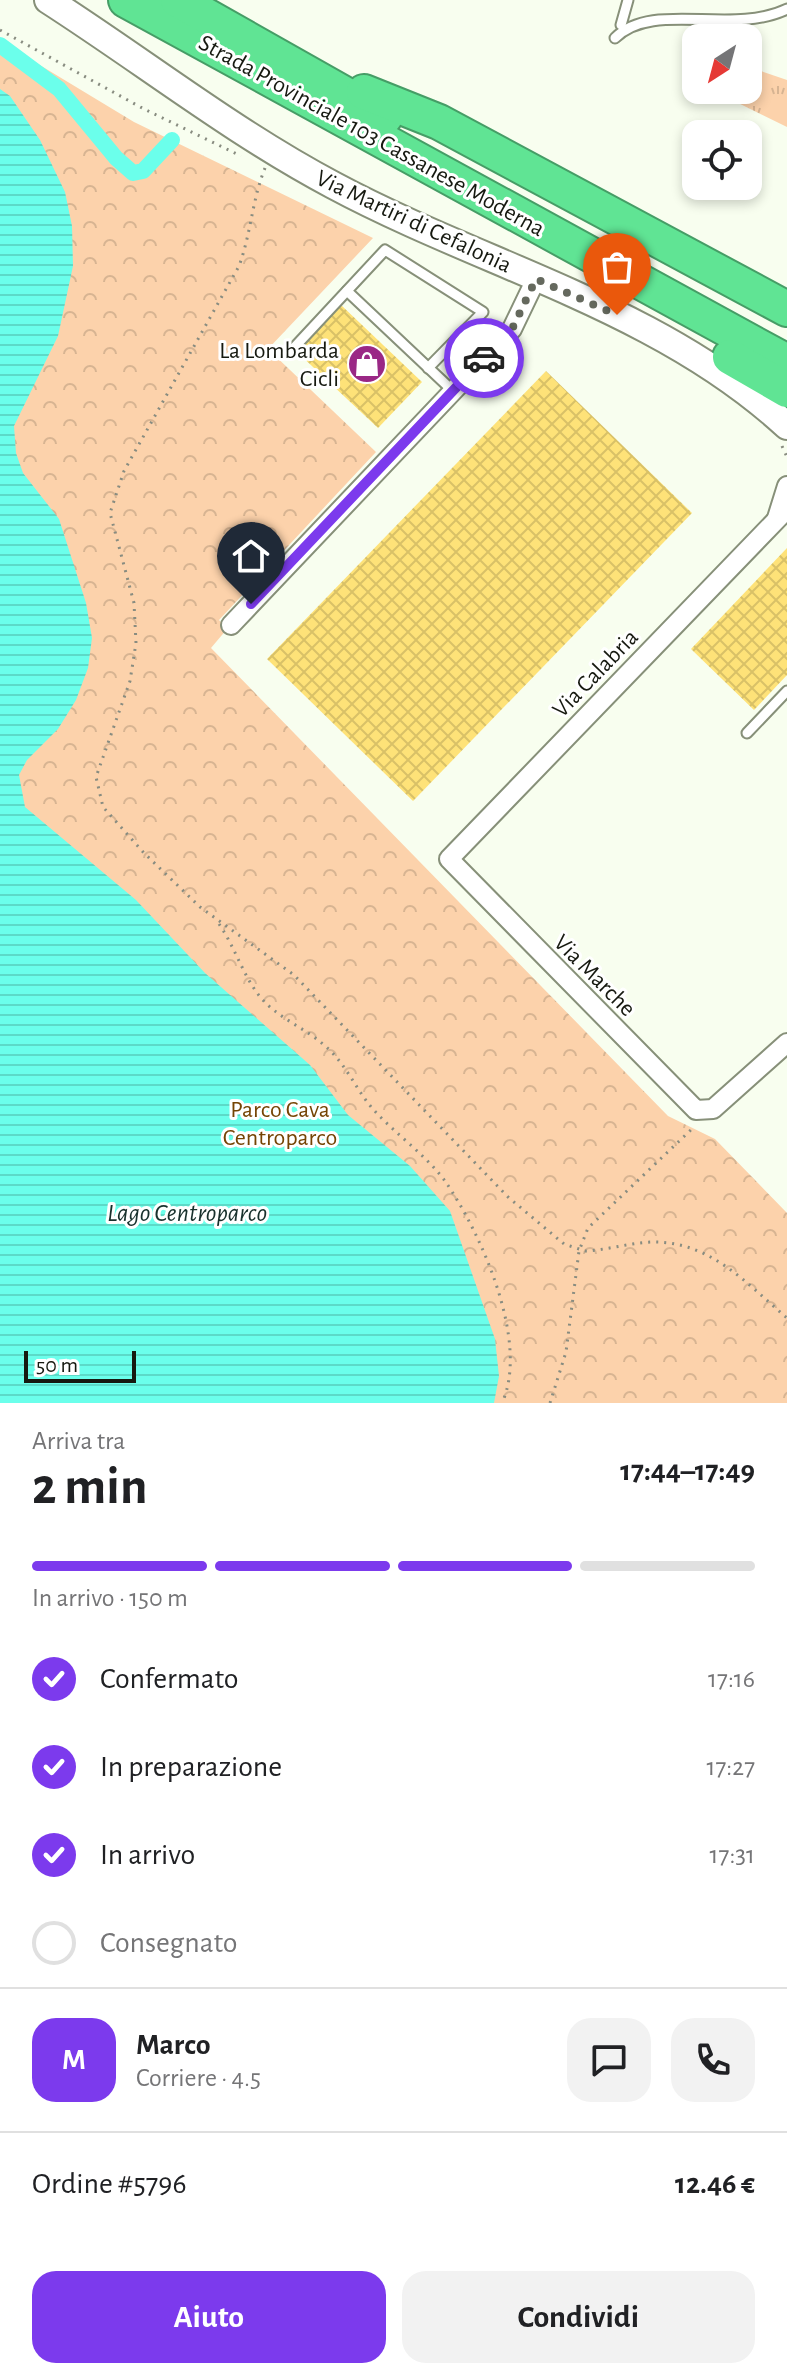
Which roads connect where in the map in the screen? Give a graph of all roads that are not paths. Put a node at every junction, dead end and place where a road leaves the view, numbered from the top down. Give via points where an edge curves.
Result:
1 (48, 0) edge
2 (126, 0) edge
3 (178, 0) edge
4 (628, 0) edge
5 (689, 8) dead end
6 (787, 9) edge
7 (636, 13) dead end
8 (284, 74) junction
9 (536, 279) junction
10 (347, 291) junction
11 (785, 308) edge
12 (787, 342) edge
13 (290, 352) dead end
14 (787, 362) edge
15 (428, 368) junction
16 (787, 390) edge
17 (453, 391) junction
18 (787, 426) edge
19 (787, 486) edge
20 (781, 515) edge
21 (231, 625) dead end
22 (787, 691) edge
23 (747, 733) dead end
24 (450, 860) joint
25 (787, 1043) edge

1 - 9 street, Via Martiri di Cefalonia via 332,185
2 - 8 highway, Strada Provinciale 103 Cassanese Moderna
3 - 8 highway, Strada Provinciale 103 Cassanese Moderna
4 - 7 lane via 617,35
5 - 6 lane via 758,17
8 - 11 highway via 439,122
8 - 12 highway, Strada Provinciale 103 Cassanese Moderna
8 - 14 highway, Strada Provinciale 103 Cassanese Moderna
8 - 16 highway via 416,183
9 - 17 street via 512,329
9 - 18 street, Via Martiri di Cefalonia via 695,355
10 - 13 lane
10 - 15 lane
10 - 15 lane via 385,250 483,312
15 - 17 lane
17 - 21 street
19 - 20 street, Via Calabria
20 - 24 street, Via Calabria
22 - 23 lane
24 - 25 street, Via Marche via 694,1109 713,1109

